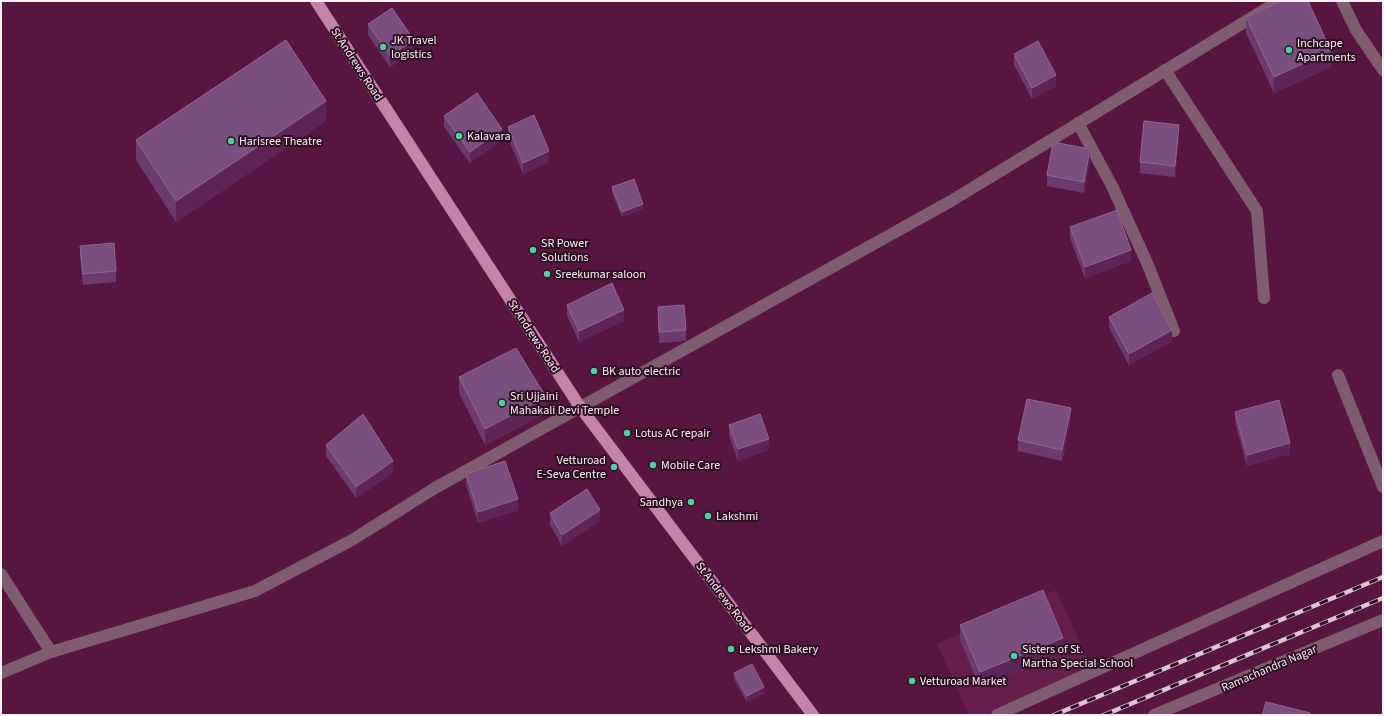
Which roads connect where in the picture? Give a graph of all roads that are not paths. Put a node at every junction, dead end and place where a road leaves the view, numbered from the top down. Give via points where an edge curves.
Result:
1 (316, 1) edge
2 (1279, 1) edge
3 (1342, 1) edge
4 (1165, 70) junction
5 (1383, 70) edge
6 (1078, 123) junction
7 (1264, 298) dead end
8 (1174, 331) dead end
9 (1338, 375) dead end
10 (580, 407) junction
11 (1383, 486) edge
12 (1383, 541) edge
13 (1, 574) edge
14 (1383, 620) edge
15 (51, 652) junction
16 (1, 673) edge
17 (813, 715) edge
18 (997, 715) edge
19 (1154, 715) edge

1 - 10 main road, St Andrews Road
2 - 4 street
3 - 5 street via 1356,30
4 - 6 street
4 - 7 street via 1258,211
6 - 8 street via 1112,186 1148,265
6 - 10 street via 950,200
9 - 11 street
10 - 15 street via 435,488 352,540 255,591
10 - 17 main road, St Andrews Road
12 - 18 street
13 - 15 street
14 - 19 street, Ramachandra Nagar
15 - 16 street

